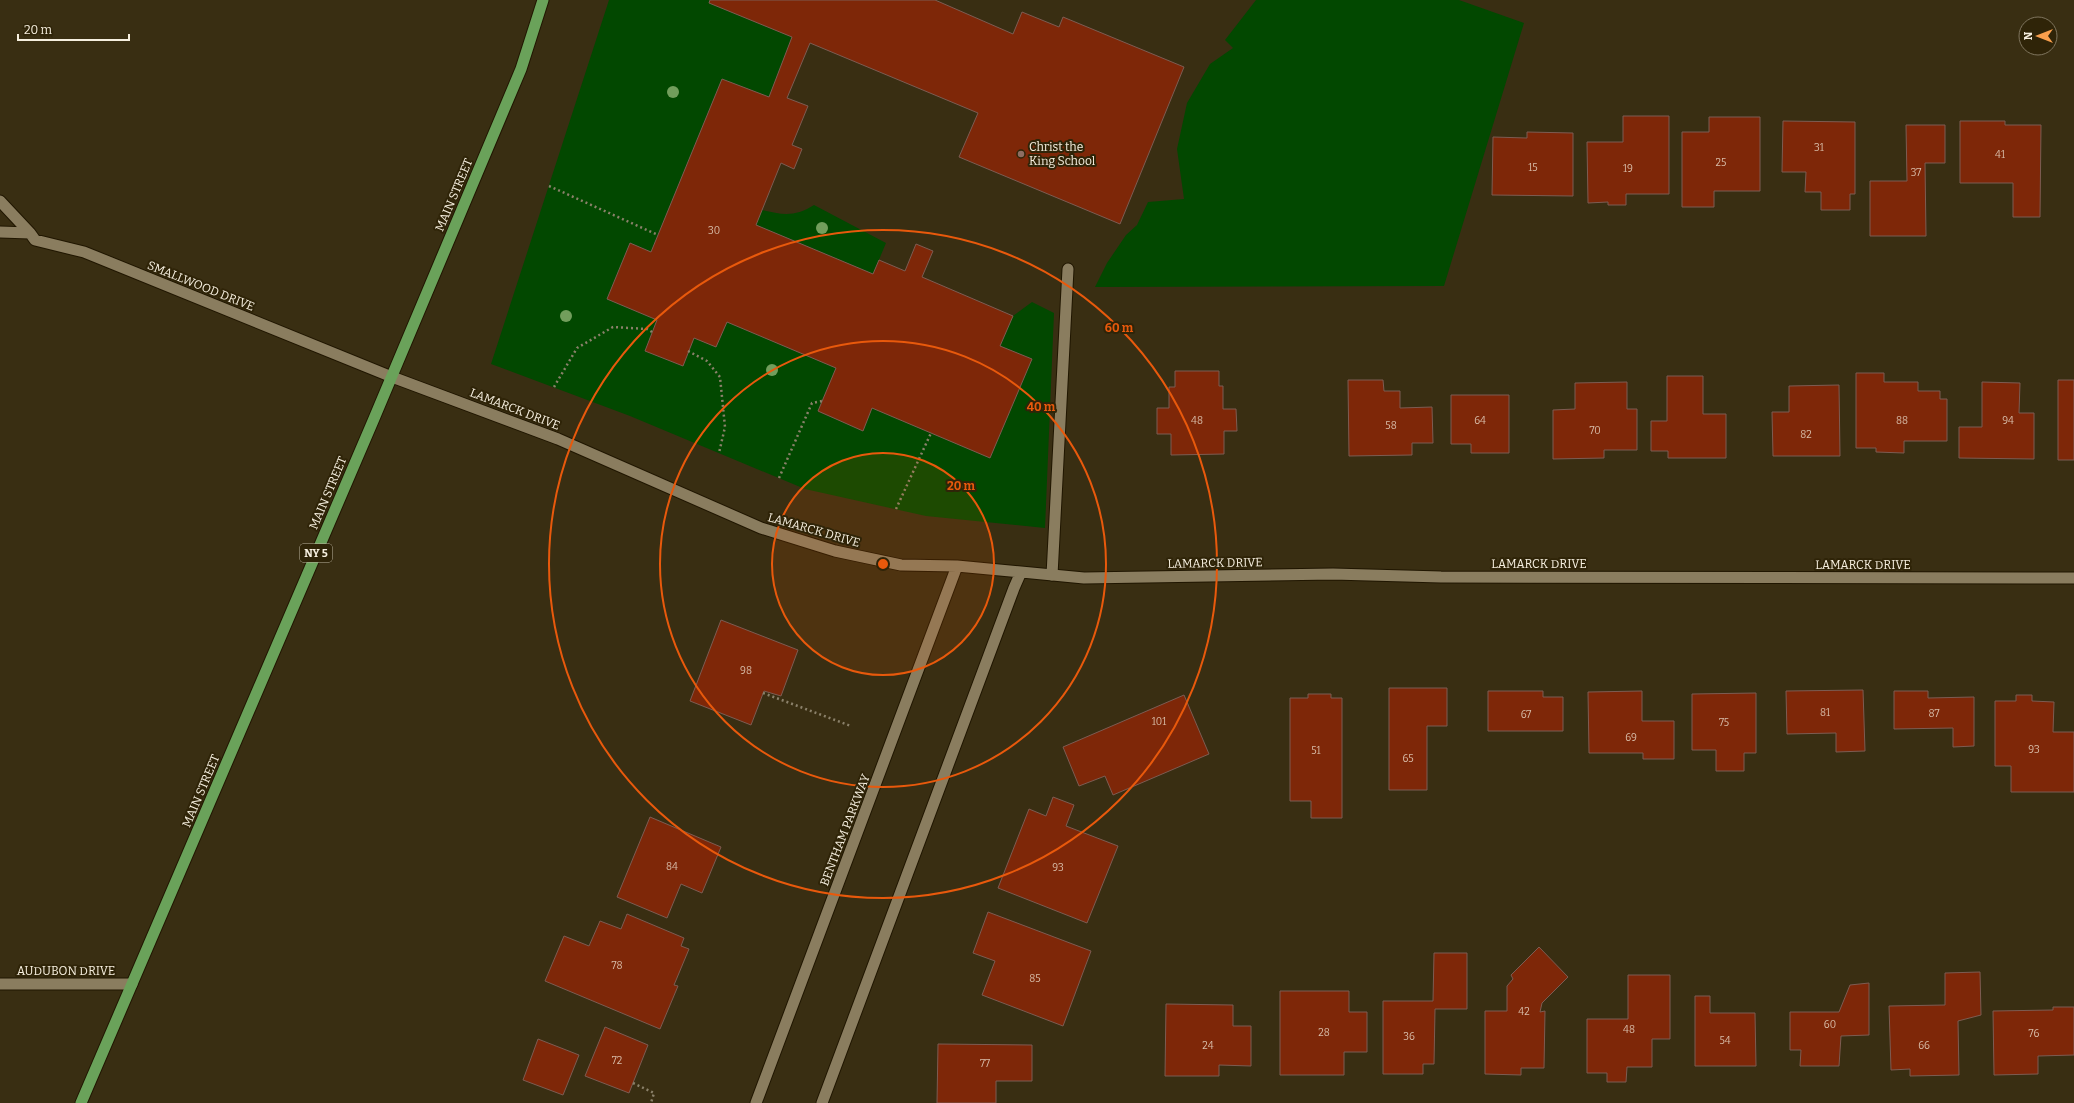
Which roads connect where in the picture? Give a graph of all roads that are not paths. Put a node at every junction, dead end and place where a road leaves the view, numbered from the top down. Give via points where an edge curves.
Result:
1 (543, 0) edge
2 (0, 201) edge
3 (0, 232) edge
4 (30, 233) junction
5 (1068, 269) dead end
6 (392, 377) junction
7 (957, 566) junction
8 (1021, 572) junction
9 (1052, 575) junction
10 (2074, 578) edge
11 (0, 984) edge
12 (132, 984) junction
13 (81, 1103) edge
14 (756, 1103) edge
15 (822, 1103) edge

1 - 6 main road, MAIN STREET / NY 5 via 521,69
2 - 4 street
3 - 4 street, SMALLWOOD DRIVE
4 - 6 street, SMALLWOOD DRIVE via 35,240 84,252
5 - 9 street
6 - 7 street, LAMARCK DRIVE via 558,439 761,528 835,551 894,563
6 - 12 main road, MAIN STREET / NY 5
7 - 8 street, LAMARCK DRIVE
7 - 14 street, BENTHAM PARKWAY
8 - 9 street, LAMARCK DRIVE
8 - 15 street
9 - 10 street, LAMARCK DRIVE via 1084,578 1333,574 1441,577
11 - 12 street, AUDUBON DRIVE
12 - 13 main road, MAIN STREET / NY 5

